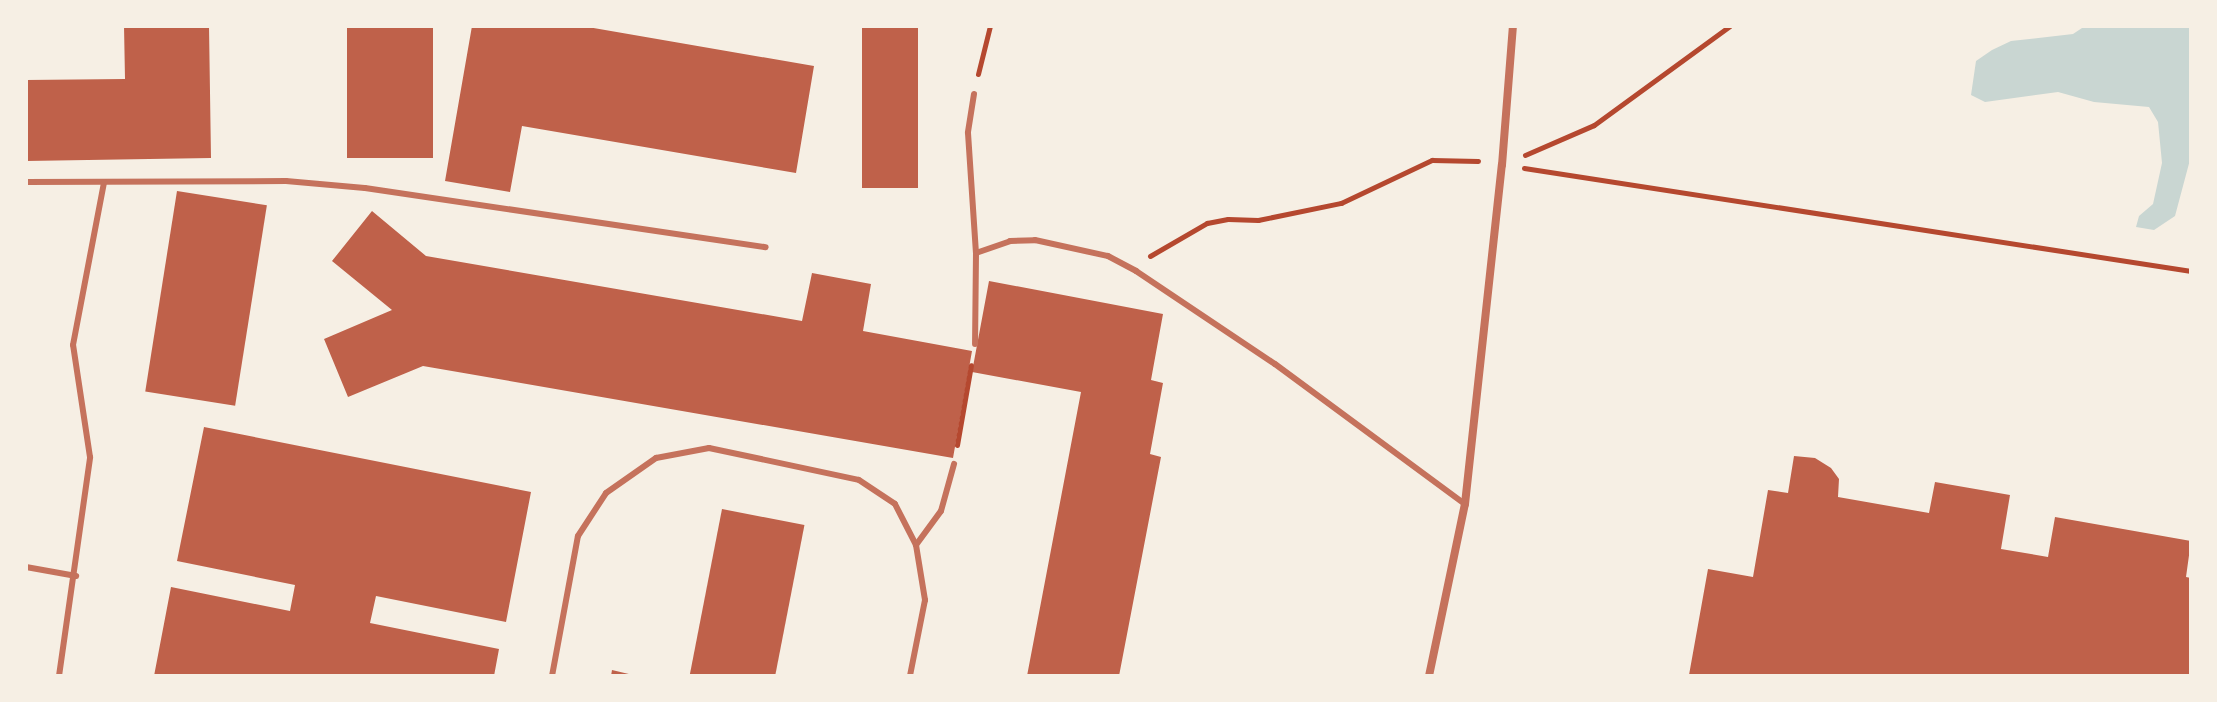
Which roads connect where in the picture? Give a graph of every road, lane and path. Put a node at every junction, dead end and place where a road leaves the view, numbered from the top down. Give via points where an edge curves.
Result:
1 (990, 26) edge
2 (1513, 26) edge
3 (1730, 26) edge
4 (974, 94) joint
5 (1502, 165) junction
6 (26, 182) edge
7 (104, 182) junction
8 (766, 247) dead end
9 (976, 253) junction
10 (1136, 271) junction
11 (2191, 271) edge
12 (975, 344) joint
13 (954, 464) joint
14 (1465, 504) junction
15 (916, 545) junction
16 (26, 567) edge
17 (76, 576) junction
18 (59, 676) edge
19 (552, 676) edge
20 (910, 676) edge
21 (1429, 676) edge

1 - 4 path
2 - 5 street
3 - 5 path via 1594,125
4 - 9 lane via 968,133
5 - 10 path via 1432,160 1332,206 1207,223 1150,255
5 - 11 path
5 - 14 street
6 - 7 lane
7 - 8 lane via 286,181 365,188
7 - 17 lane via 73,345 90,457
9 - 10 lane via 1010,241 1035,240 1108,256
9 - 12 lane
10 - 14 lane via 1275,364
12 - 13 path
13 - 15 lane via 941,511
14 - 21 street
15 - 19 lane via 895,504 859,480 709,448 656,458 606,493 578,536
15 - 20 lane via 925,600
16 - 17 lane
17 - 18 lane

